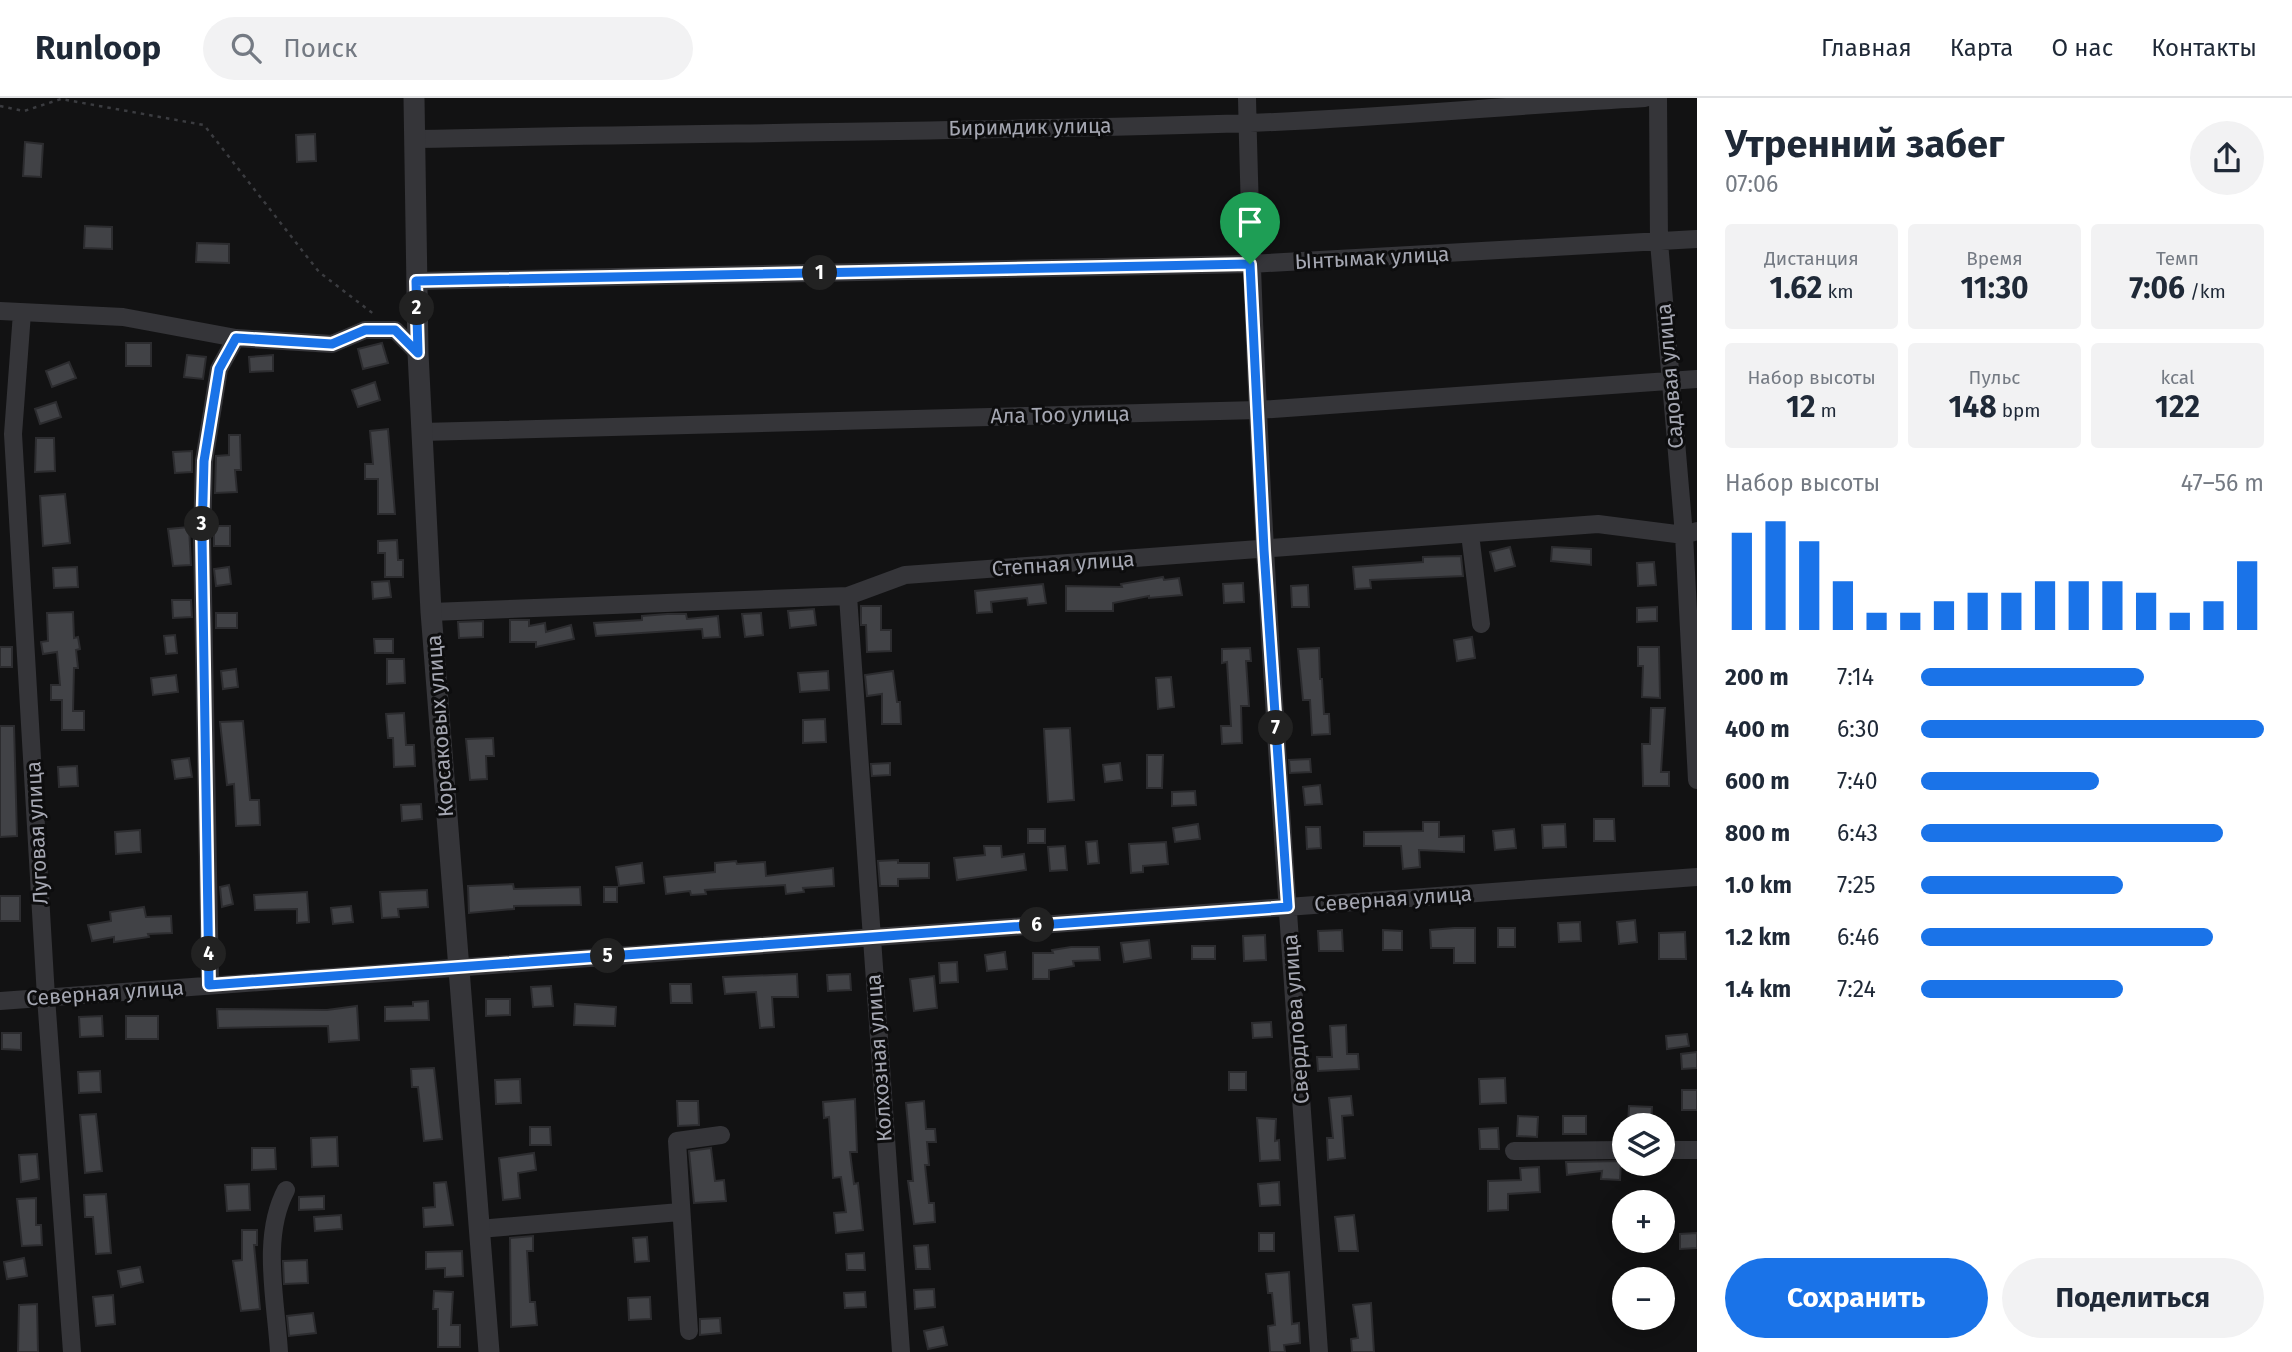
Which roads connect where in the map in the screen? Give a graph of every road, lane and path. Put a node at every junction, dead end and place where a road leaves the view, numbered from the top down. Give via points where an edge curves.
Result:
1 (414, 98) edge
2 (1247, 98) edge
3 (1645, 98) edge
4 (1658, 98) edge
5 (0, 106) edge
6 (1248, 123) junction
7 (415, 139) junction
8 (1697, 239) edge
9 (1659, 242) junction
10 (1250, 264) junction
11 (416, 281) junction
12 (0, 311) edge
13 (22, 313) junction
14 (395, 330) junction
15 (236, 338) junction
16 (418, 353) junction
17 (1697, 379) edge
18 (1670, 382) junction
19 (1258, 410) junction
20 (421, 432) junction
21 (1690, 533) edge
22 (1470, 534) junction
23 (1264, 550) junction
24 (848, 596) junction
25 (431, 612) junction
26 (1481, 624) dead end
27 (1697, 780) edge
28 (1697, 877) edge
29 (1288, 907) junction
30 (870, 937) junction
31 (457, 968) junction
32 (209, 985) junction
33 (46, 998) junction
34 (0, 1001) edge
35 (721, 1135) dead end
36 (1612, 1150) edge
37 (1675, 1150) edge
38 (1697, 1150) edge
39 (1514, 1151) dead end
40 (286, 1190) dead end
41 (680, 1212) junction
42 (479, 1229) junction
43 (689, 1331) dead end
44 (72, 1352) edge
45 (279, 1352) edge
46 (489, 1352) edge
47 (901, 1352) edge
48 (1319, 1352) edge

1 - 7 street, Корсаковых улица
2 - 6 street, Свердлова улица
3 - 6 street, Биримдик улица
4 - 9 street, Садовая улица
5 - 14 path via 24,111 61,99 204,125 319,272
6 - 7 street, Биримдик улица
6 - 10 street, Свердлова улица
7 - 11 street, Корсаковых улица
8 - 9 street, Ынтымак улица
9 - 10 street, Ынтымак улица
9 - 18 street, Садовая улица
10 - 11 street, Ынтымак улица
10 - 19 street, Свердлова улица
11 - 16 street, Корсаковых улица
12 - 13 street
13 - 15 street via 123,317
13 - 33 street, Луговая улица via 13,434
14 - 15 street via 365,330 332,344
14 - 16 street
15 - 32 street, Северная улица via 219,369 204,461
16 - 20 street, Корсаковых улица
17 - 18 street, Ала Тоо улица
18 - 19 street, Ала Тоо улица
18 - 21 street, Садовая улица
19 - 20 street, Ала Тоо улица
19 - 23 street, Свердлова улица
20 - 25 street, Корсаковых улица
21 - 22 street, Степная улица via 1598,524
21 - 27 street, Садовая улица
22 - 23 street, Степная улица
22 - 26 street
23 - 24 street, Степная улица via 905,575
23 - 29 street, Свердлова улица
24 - 25 street, Степная улица
24 - 30 street, Колхозная улица
25 - 31 street, Корсаковых улица
28 - 29 street, Северная улица
29 - 30 street, Северная улица
29 - 48 street, Свердлова улица
30 - 31 street, Северная улица
30 - 47 street, Колхозная улица
31 - 32 street, Северная улица
31 - 42 street, Корсаковых улица
32 - 33 street, Северная улица
33 - 34 street, Северная улица
33 - 44 street, Луговая улица
35 - 41 street via 677,1141
36 - 39 street
37 - 38 street
40 - 45 street via 275,1212 273,1250
41 - 42 street
41 - 43 street
42 - 46 street, Корсаковых улица

